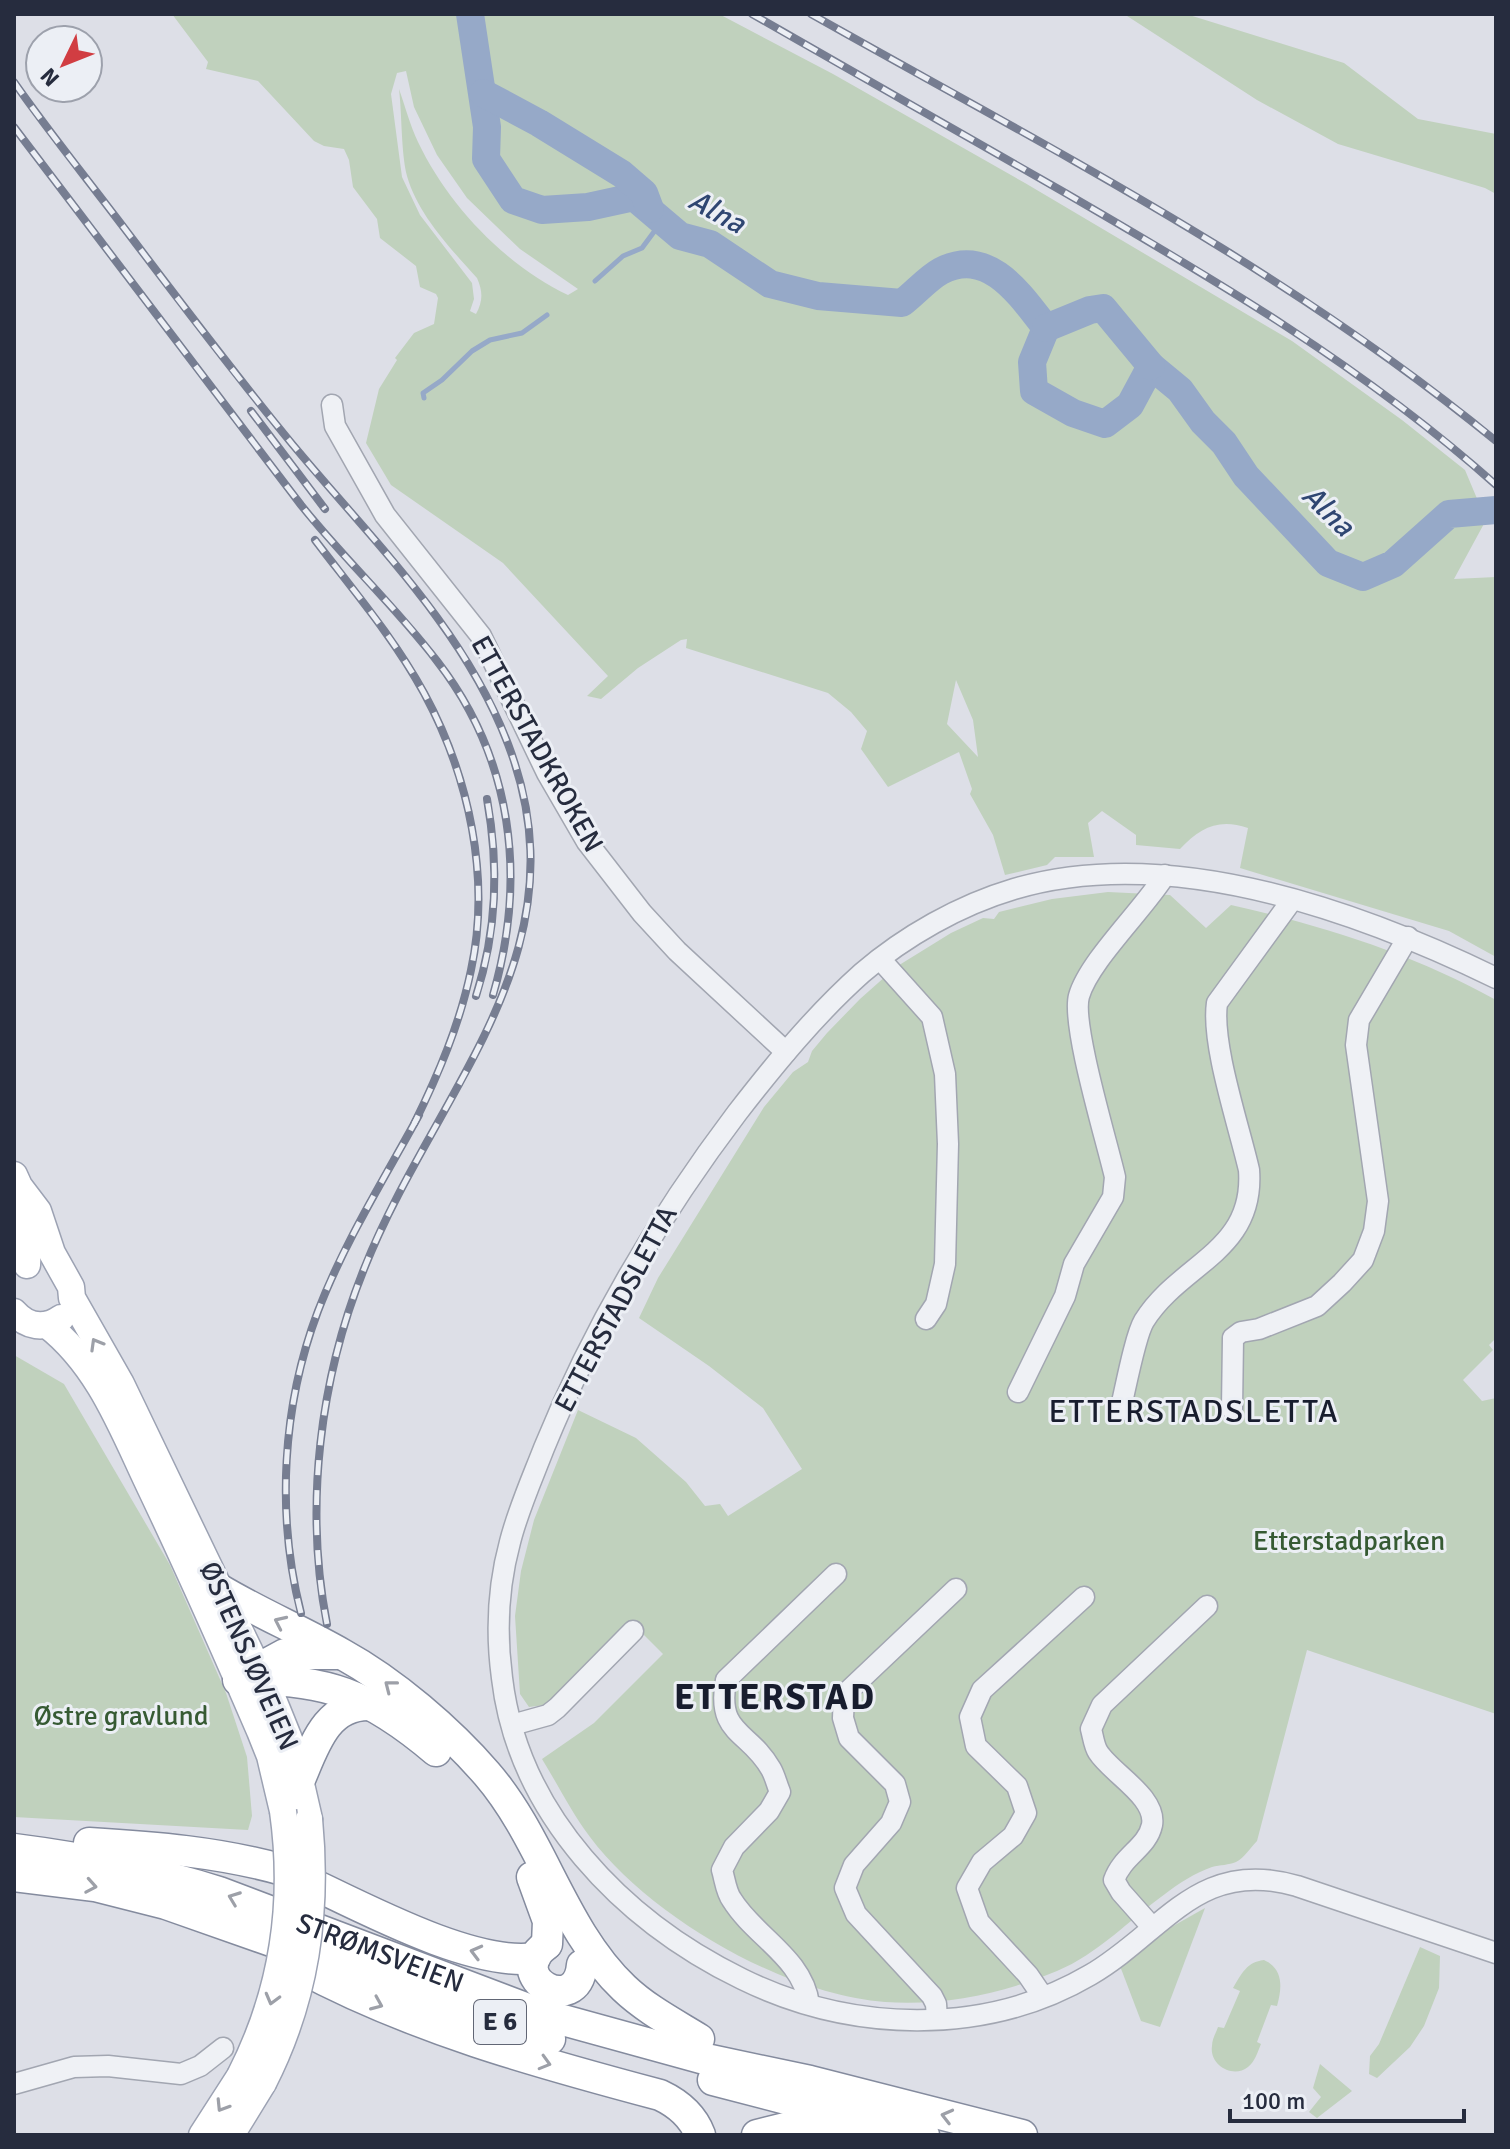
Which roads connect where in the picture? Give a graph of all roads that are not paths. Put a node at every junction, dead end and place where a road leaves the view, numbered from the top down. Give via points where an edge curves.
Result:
1 (332, 405) dead end
2 (1165, 875) junction
3 (1292, 900) junction
4 (1408, 937) junction
5 (880, 959) junction
6 (1496, 978) edge
7 (786, 1052) junction
8 (16, 1181) edge
9 (59, 1269) junction
10 (20, 1271) edge
11 (72, 1298) junction
12 (14, 1313) edge
13 (926, 1319) dead end
14 (47, 1325) junction
15 (1018, 1392) dead end
16 (1232, 1409) dead end
17 (1120, 1411) dead end
18 (836, 1574) dead end
19 (219, 1589) junction
20 (956, 1589) dead end
21 (1084, 1597) dead end
22 (1207, 1606) dead end
23 (633, 1631) dead end
24 (343, 1654) junction
25 (253, 1675) junction
26 (371, 1705) junction
27 (512, 1725) junction
28 (301, 1777) junction
29 (14, 1842) edge
30 (14, 1849) edge
31 (14, 1876) edge
32 (208, 1918) junction
33 (571, 1918) junction
34 (1152, 1927) junction
35 (1496, 1953) edge
36 (538, 1959) junction
37 (580, 1959) junction
38 (412, 1966) junction
39 (1043, 1997) junction
40 (809, 2004) junction
41 (937, 2019) junction
42 (699, 2039) junction
43 (223, 2048) dead end
44 (252, 2079) junction
45 (14, 2084) edge
46 (804, 2092) junction
47 (660, 2095) junction
48 (886, 2124) junction
49 (202, 2135) edge
50 (231, 2135) edge
51 (700, 2135) edge
52 (757, 2135) edge
53 (924, 2135) edge
54 (1022, 2135) edge

1 - 7 street, ETTERSTADKROKEN via 335,426 385,515 481,636 587,842 677,951
2 - 3 street, ETTERSTADSLETTA
2 - 5 street, ETTERSTADSLETTA via 1090,875 1016,888 936,923
2 - 15 street via 1095,965 1079,995 1079,1027 1115,1177 1113,1197 1074,1264 1065,1296
3 - 4 street, ETTERSTADSLETTA
3 - 17 street via 1217,1003 1215,1016 1249,1170 1244,1216 1230,1237 1143,1323
4 - 6 street, ETTERSTADSLETTA
4 - 16 street via 1359,1020 1356,1045 1378,1201 1374,1231 1363,1260 1317,1306 1233,1338
5 - 7 street, ETTERSTADSLETTA
5 - 13 street via 932,1017 945,1074 945,1264 936,1304
7 - 27 street, ETTERSTADSLETTA via 665,1214 600,1327 555,1420 504,1565 499,1635
8 - 9 main road, ØSTENSJØVEIEN via 38,1211
8 - 10 main road, ØSTENSJØVEIEN via 29,1243
9 - 10 main road, ØSTENSJØVEIEN via 48,1264
9 - 11 main road, ØSTENSJØVEIEN
11 - 14 main road via 61,1318
19 -> 11 main road, ØSTENSJØVEIEN via 121,1384
12 - 14 main road, ØSTENSJØVEIEN via 30,1324
14 - 25 main road, ØSTENSJØVEIEN via 80,1356 109,1403 191,1572
18 - 40 street via 726,1680 722,1701 728,1721 770,1768 780,1792 734,1847 722,1870 731,1899 797,1970
24 -> 19 highway
19 - 25 main road, ØSTENSJØVEIEN
20 - 41 street via 844,1695 849,1738 895,1784 900,1802 891,1823 854,1865 845,1888 856,1914 932,1996
21 - 39 street via 982,1690 970,1717 976,1746 1017,1786 1026,1813 1013,1836 982,1862 967,1888 979,1922
22 - 34 street via 1102,1705 1091,1729 1098,1752 1147,1802 1153,1823 1144,1842 1119,1865 1114,1880
23 - 27 street via 548,1715
24 - 25 highway via 285,1654
33 -> 24 highway via 528,1834 484,1771 394,1689
25 - 26 highway via 332,1687
25 - 28 main road, ØSTENSJØVEIEN via 284,1726
25 -> 44 main road, ØSTENSJØVEIEN, bridge via 283,1811 289,1879 282,1958
26 - 28 highway via 344,1709 330,1719
26 - 36 highway via 440,1754 499,1818 541,1896 548,1921
27 - 40 street, ETTERSTADSLETTA via 543,1802 580,1854 616,1892 709,1961
28 - 44 main road, ØSTENSJØVEIEN, bridge via 314,1886 306,1964 292,2020
36 -> 29 highway via 503,1958 445,1942 257,1863 144,1846
38 -> 30 highway, STRØMSVEIEN / E 6 via 168,1876
31 -> 32 highway, STRØMSVEIEN / E 6 via 131,1893
32 - 46 highway, STRØMSVEIEN / E 6 via 535,2034
32 -> 47 highway via 375,2004 477,2043
33 - 37 highway
33 - 42 highway via 623,1987
34 - 35 street, ETTERSTADSLETTA via 1199,1893 1230,1882 1265,1879
34 - 39 street, ETTERSTADSLETTA via 1105,1965
36 - 37 highway via 567,1944
36 - 37 highway via 544,1987 559,1991 579,1979
36 - 38 highway via 494,1983
37 - 42 highway via 618,1996
38 - 46 highway, STRØMSVEIEN / E 6 via 541,2014
39 - 41 street, ETTERSTADSLETTA via 987,2013
40 - 41 street, ETTERSTADSLETTA via 864,2018
42 - 46 highway
43 - 45 street via 181,2074 74,2067
44 -> 49 main road
44 - 50 main road
46 - 47 highway
46 - 48 highway, STRØMSVEIEN / E 6
54 -> 46 highway, STRØMSVEIEN / E 6
47 - 51 highway via 689,2116
48 - 52 highway via 789,2127
48 - 53 highway, STRØMSVEIEN / E 6

